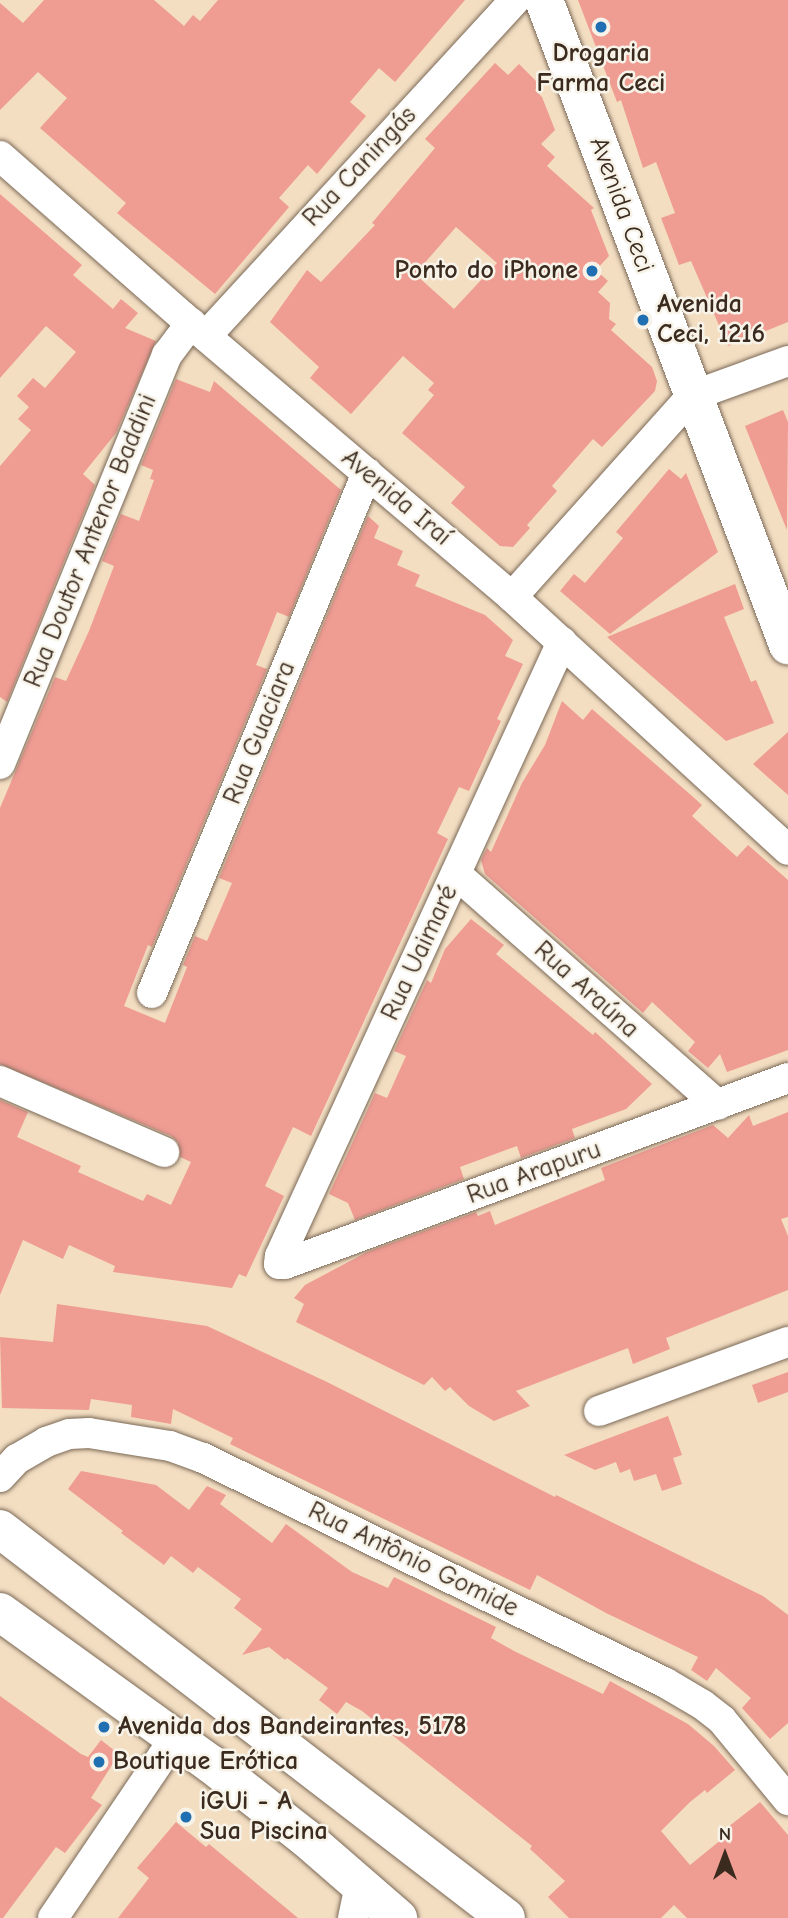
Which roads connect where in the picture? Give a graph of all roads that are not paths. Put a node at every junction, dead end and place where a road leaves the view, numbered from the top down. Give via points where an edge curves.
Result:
1 (516, 0) edge
2 (544, 0) edge
3 (0, 156) edge
4 (198, 330) junction
5 (788, 360) edge
6 (692, 396) junction
7 (367, 473) junction
8 (512, 597) junction
9 (562, 642) junction
10 (788, 645) edge
11 (1, 760) edge
12 (787, 849) edge
13 (456, 874) junction
14 (152, 993) dead end
15 (788, 1078) edge
16 (0, 1082) edge
17 (718, 1105) junction
18 (164, 1152) dead end
19 (279, 1264) joint
20 (788, 1342) edge
21 (599, 1411) dead end
22 (0, 1477) edge
23 (0, 1529) edge
24 (0, 1612) edge
25 (174, 1739) junction
26 (788, 1800) edge
27 (356, 1902) edge
28 (53, 1918) edge
29 (398, 1918) edge
30 (506, 1918) edge

1 - 4 street, Rua Caningás
2 - 6 main road, Avenida Ceci
3 - 4 street, Avenida Iraí
4 - 7 street, Avenida Iraí
4 - 11 street, Rua Doutor Antenor Baddini via 167,355
5 - 6 street
6 - 8 street
6 - 10 main road, Avenida Ceci
7 - 8 street, Avenida Iraí
7 - 14 street, Rua Guaciara
8 - 9 street, Avenida Iraí
9 - 12 street, Avenida Iraí
9 - 13 street, Rua Uaimaré
13 - 17 street, Rua Araúna
13 - 19 street, Rua Uaimaré
15 - 17 street, Rua Arapuru
16 - 18 street
17 - 19 street, Rua Arapuru
20 - 21 street
22 - 26 street, Rua Antônio Gomide via 17,1459 69,1434 170,1446 203,1458 664,1682 722,1720
23 - 30 main road
24 - 25 main road
25 - 27 main road via 307,1839
25 - 28 street
27 - 29 main road

